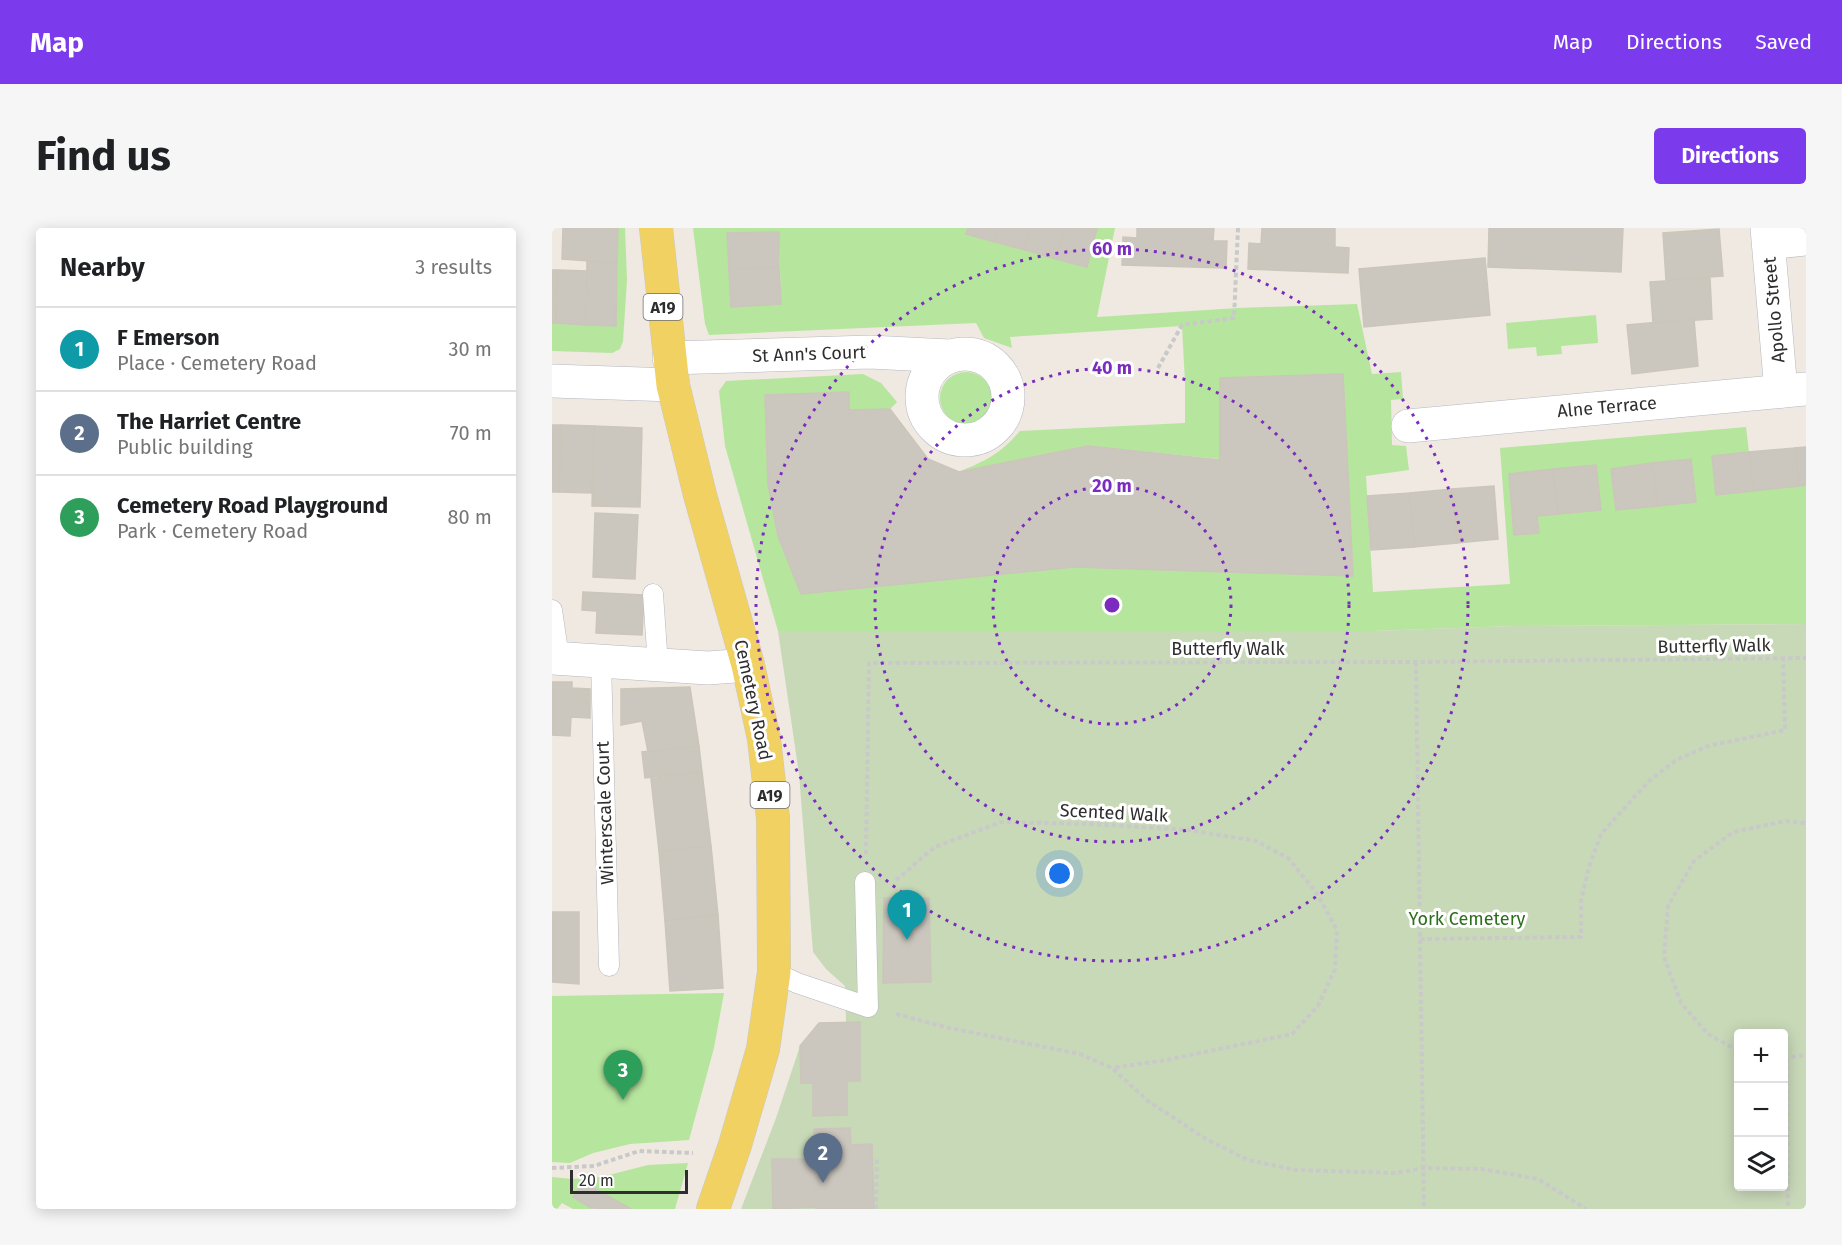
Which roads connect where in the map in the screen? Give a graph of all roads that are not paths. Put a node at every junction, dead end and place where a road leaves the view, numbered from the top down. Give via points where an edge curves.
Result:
1 (656, 228) edge
2 (1768, 236) edge
3 (1806, 239) edge
4 (949, 356) dead end
5 (671, 372) junction
6 (552, 381) edge
7 (1794, 390) edge
8 (1408, 426) dead end
9 (653, 594) dead end
10 (552, 610) edge
11 (555, 658) edge
12 (601, 661) junction
13 (658, 665) junction
14 (748, 665) junction
15 (866, 889) road end
16 (609, 966) dead end
17 (774, 972) junction
18 (713, 1209) edge

1 - 5 main road, Cemetery Road / A19
2 - 3 street
2 - 7 street, Apollo Street
4 - 5 street, St Ann's Court via 870,352
5 - 6 street, St Ann's Court
5 - 14 main road, Cemetery Road / A19 via 700,495
7 - 8 street, Alne Terrace
9 - 13 lane
10 - 11 lane
11 - 12 street
12 - 13 street
12 - 16 lane, Winterscale Court
13 - 14 street
14 - 17 main road, Cemetery Road / A19 via 764,739 773,818
15 - 17 lane via 868,1007
17 - 18 main road, Cemetery Road / A19 via 763,1049

